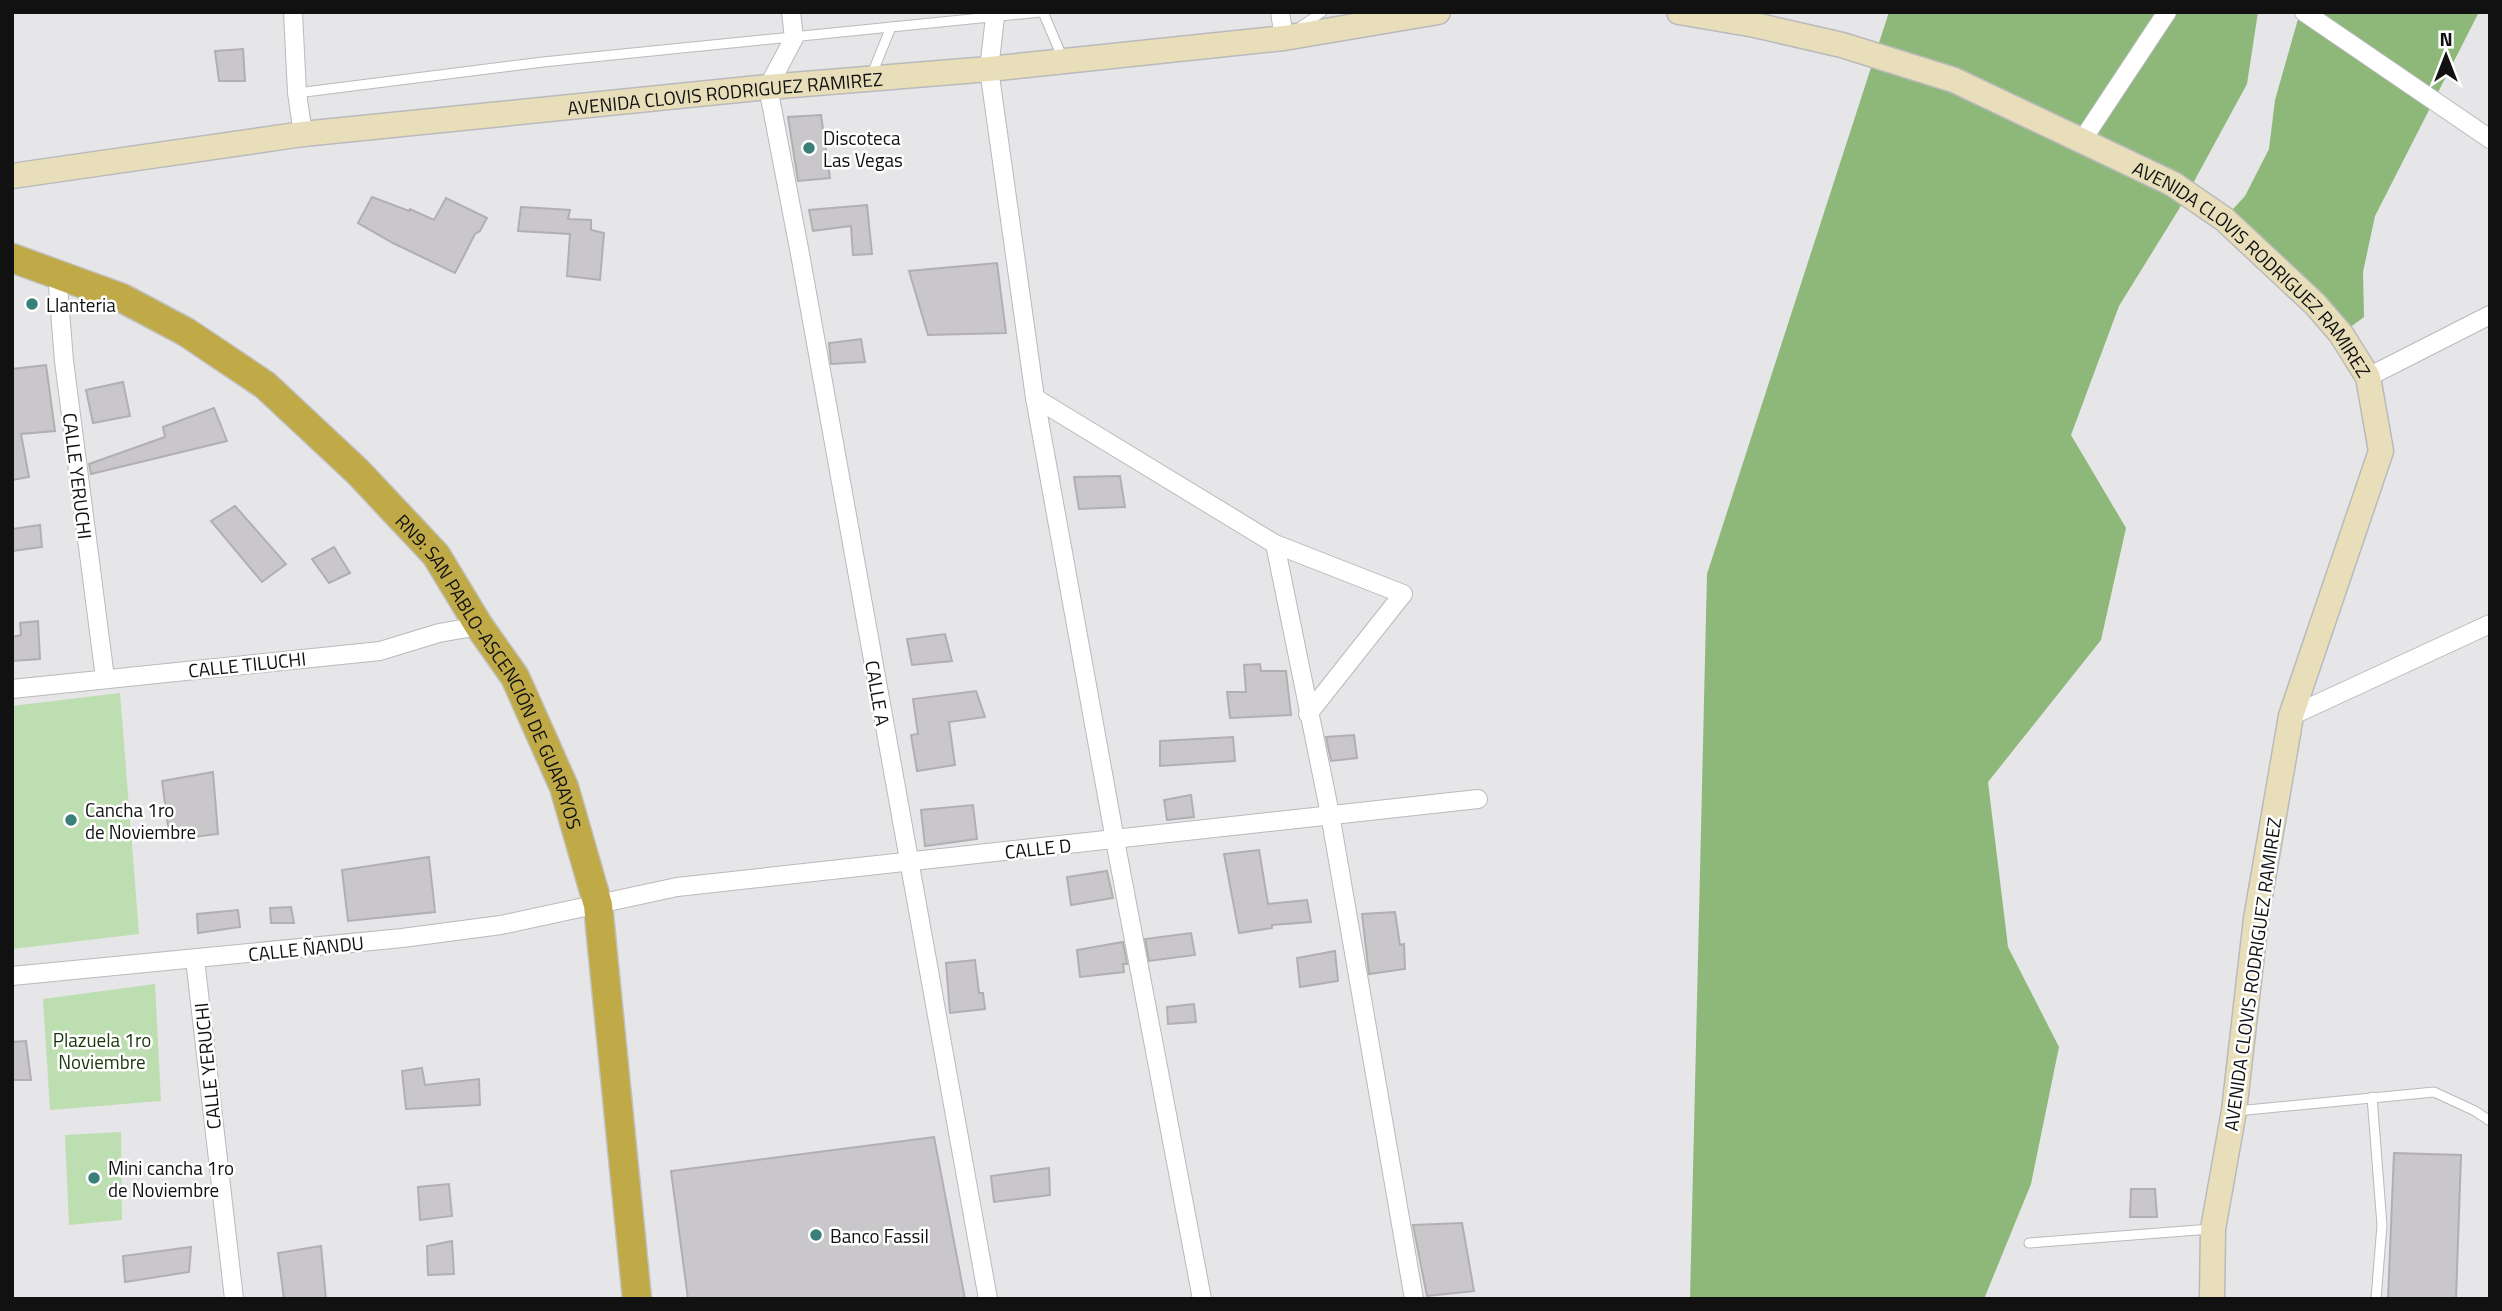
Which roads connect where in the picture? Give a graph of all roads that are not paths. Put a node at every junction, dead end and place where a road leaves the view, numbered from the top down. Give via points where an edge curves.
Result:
1 (293, 12) edge
2 (791, 12) edge
3 (1042, 12) edge
4 (1280, 12) edge
5 (1322, 12) edge
6 (1438, 12) edge
7 (1679, 12) edge
8 (2167, 12) edge
9 (2304, 12) edge
10 (995, 17) junction
11 (891, 27) junction
12 (794, 38) junction
13 (1284, 38) junction
14 (1064, 61) junction
15 (989, 69) junction
16 (871, 78) junction
17 (768, 87) junction
18 (297, 93) junction
19 (303, 134) junction
20 (2083, 139) junction
21 (2490, 139) edge
22 (12, 176) edge
23 (12, 258) edge
24 (57, 273) junction
25 (2490, 315) edge
26 (2368, 377) junction
27 (1035, 398) junction
28 (1275, 544) junction
29 (2490, 624) edge
30 (480, 626) junction
31 (105, 678) junction
32 (12, 689) edge
33 (1308, 714) junction
34 (2291, 716) junction
35 (1478, 799) dead end
36 (1329, 814) junction
37 (1115, 840) junction
38 (908, 862) junction
39 (598, 905) junction
40 (195, 959) junction
41 (12, 976) edge
42 (2372, 1097) junction
43 (2234, 1111) junction
44 (2490, 1121) edge
45 (2213, 1229) junction
46 (2029, 1243) dead end
47 (234, 1299) edge
48 (637, 1299) edge
49 (988, 1299) edge
50 (1202, 1299) edge
51 (1414, 1299) edge
52 (2212, 1299) edge
53 (2376, 1299) edge

1 - 18 street
2 - 12 street
3 - 10 lane
3 - 14 lane
4 - 13 street
5 - 13 lane
6 - 13 main road, AVENIDA CLOVIS RODRIGUEZ RAMIREZ
7 - 20 main road, AVENIDA CLOVIS RODRIGUEZ RAMIREZ via 1842,45 1954,80
8 - 20 street
9 - 21 street
10 - 11 lane
10 - 15 street
11 - 12 lane
11 - 16 lane
12 - 17 street
12 - 18 lane via 543,62
13 - 14 main road, AVENIDA CLOVIS RODRIGUEZ RAMIREZ
14 - 15 main road, AVENIDA CLOVIS RODRIGUEZ RAMIREZ
15 - 16 main road, AVENIDA CLOVIS RODRIGUEZ RAMIREZ
15 - 27 street
16 - 17 main road, AVENIDA CLOVIS RODRIGUEZ RAMIREZ
17 - 19 main road, AVENIDA CLOVIS RODRIGUEZ RAMIREZ
17 - 38 street, CALLE A
18 - 19 street
19 - 22 main road, AVENIDA CLOVIS RODRIGUEZ RAMIREZ
20 - 26 main road, AVENIDA CLOVIS RODRIGUEZ RAMIREZ via 2173,184 2224,219 2315,304
23 - 24 highway, RN9: SAN PABLO-ASCENCIÓN DE GUARAYOS
24 - 30 highway, RN9: SAN PABLO-ASCENCIÓN DE GUARAYOS via 122,298 175,326 265,385 358,472 436,555
24 - 31 street, CALLE YERUCHI
25 - 26 street
26 - 34 main road, AVENIDA CLOVIS RODRIGUEZ RAMIREZ via 2381,451
27 - 28 street
27 - 37 street
28 - 33 street
28 - 33 street via 1403,594
29 - 34 street
30 - 31 street, CALLE TILUCHI via 380,651
30 - 39 highway, RN9: SAN PABLO-ASCENCIÓN DE GUARAYOS via 515,677 564,787
31 - 32 street, CALLE TILUCHI
33 - 36 street
34 - 43 main road, AVENIDA CLOVIS RODRIGUEZ RAMIREZ via 2256,919
35 - 36 street, CALLE D
36 - 37 street, CALLE D
36 - 51 street
37 - 38 street, CALLE D
37 - 50 street
38 - 39 street, CALLE D via 677,887
38 - 49 street, CALLE A
39 - 40 street, CALLE ÑANDU via 415,937
39 - 48 highway, RN9: SAN PABLO-ASCENCIÓN DE GUARAYOS
40 - 41 street, CALLE ÑANDU
40 - 47 street, CALLE YERUCHI
42 - 43 lane
42 - 44 lane via 2434,1092
42 - 53 lane via 2382,1225
43 - 45 main road, AVENIDA CLOVIS RODRIGUEZ RAMIREZ
45 - 46 lane
45 - 52 main road, AVENIDA CLOVIS RODRIGUEZ RAMIREZ

